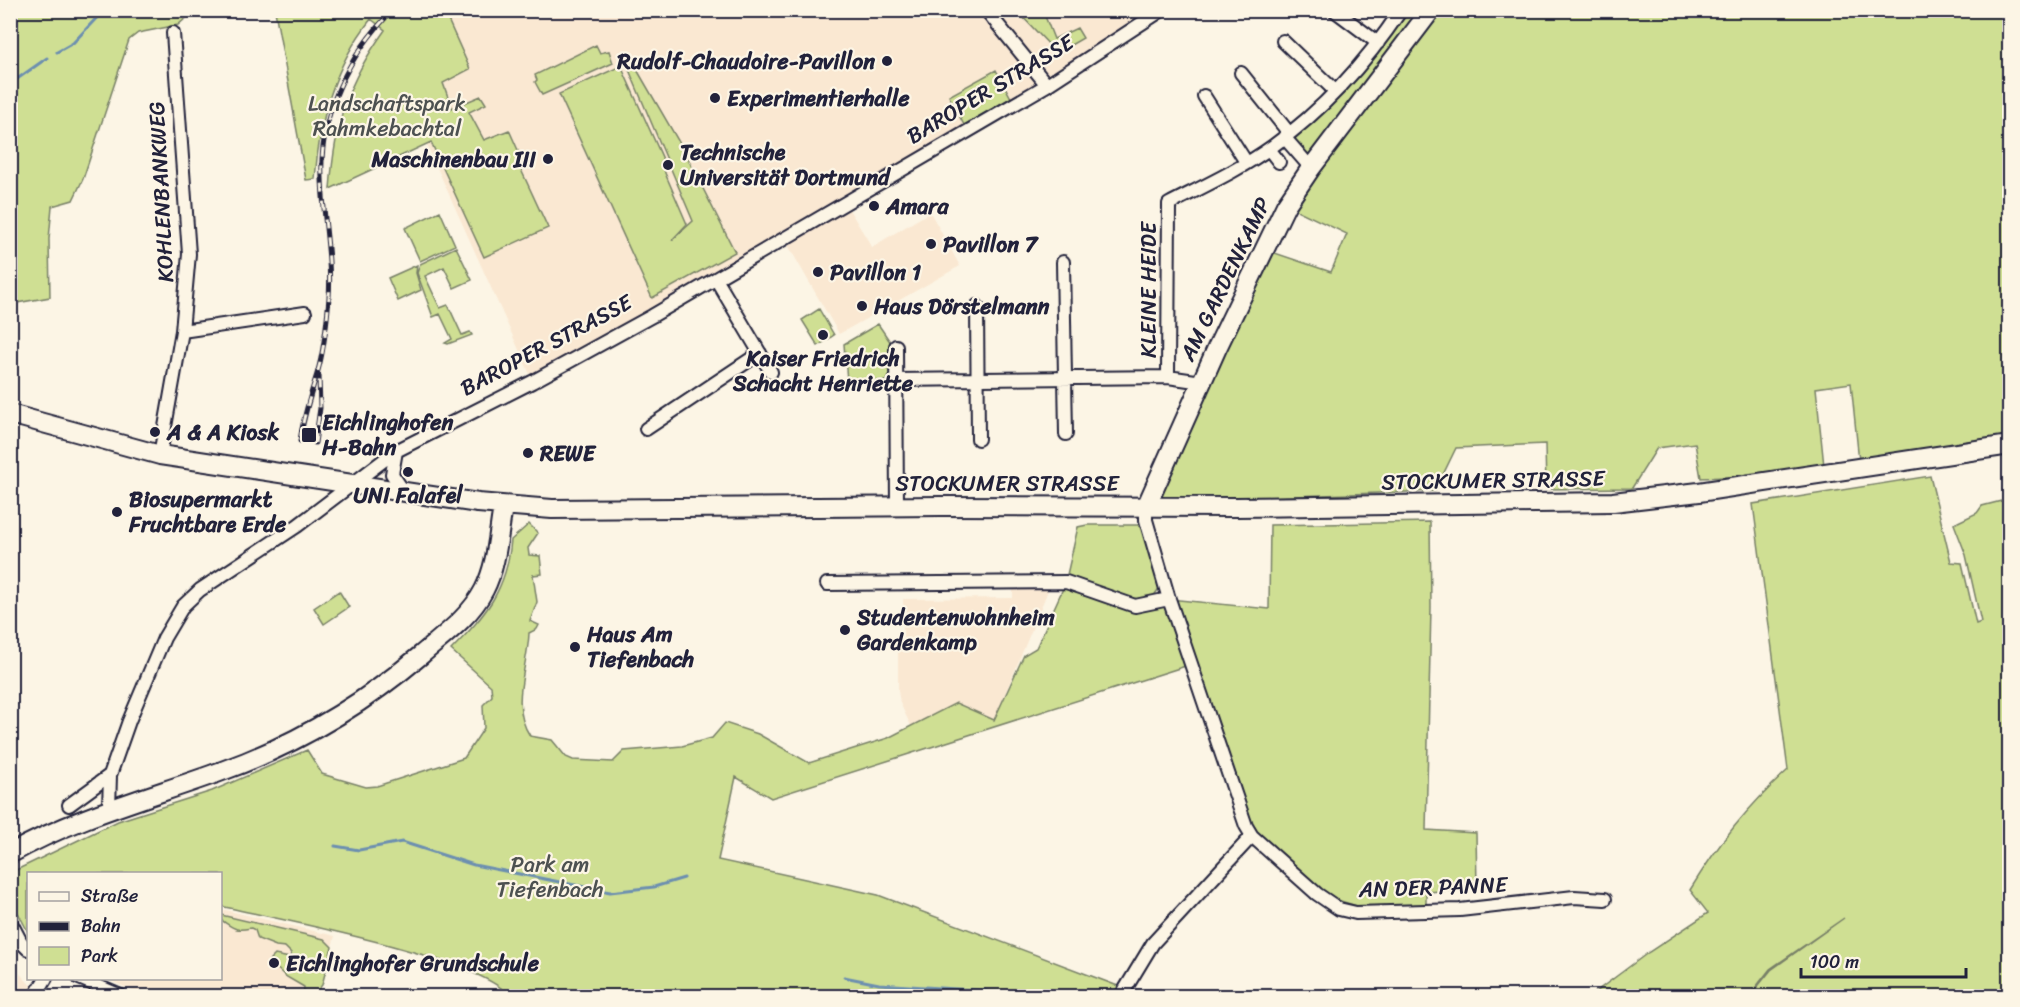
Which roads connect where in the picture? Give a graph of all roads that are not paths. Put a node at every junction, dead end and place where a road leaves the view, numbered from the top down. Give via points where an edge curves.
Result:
1 (986, 10) edge
2 (1162, 10) edge
3 (1334, 10) edge
4 (1401, 10) edge
5 (1431, 10) edge
6 (173, 33) dead end
7 (1283, 41) dead end
8 (1378, 43) junction
9 (1241, 74) dead end
10 (1047, 85) junction
11 (1335, 91) junction
12 (1204, 96) dead end
13 (1287, 135) junction
14 (1269, 149) junction
15 (1246, 162) junction
16 (1279, 162) dead end
17 (1311, 168) junction
18 (1063, 262) dead end
19 (716, 279) junction
20 (977, 306) dead end
21 (305, 313) dead end
22 (182, 331) junction
23 (896, 346) dead end
24 (760, 353) junction
25 (771, 372) dead end
26 (1168, 377) junction
27 (1065, 378) junction
28 (895, 380) junction
29 (978, 380) junction
30 (1202, 382) junction
31 (10, 414) edge
32 (646, 429) dead end
33 (1066, 434) dead end
34 (978, 439) dead end
35 (2010, 446) edge
36 (396, 451) junction
37 (159, 455) junction
38 (351, 484) junction
39 (404, 492) junction
40 (897, 506) junction
41 (503, 507) junction
42 (1146, 507) junction
43 (827, 584) dead end
44 (1170, 599) junction
45 (110, 775) junction
46 (69, 805) dead end
47 (109, 809) junction
48 (1252, 836) junction
49 (10, 854) edge
50 (1605, 898) dead end
51 (10, 921) edge
52 (27, 949) edge
53 (45, 980) edge
54 (84, 980) edge
55 (34, 996) edge
56 (121, 996) edge
57 (1121, 996) edge

1 - 10 street
2 - 10 street, BAROPER STRASSE
3 - 8 street
4 - 8 street
5 - 17 main road, AM GARDENKAMP
6 - 22 street, KOHLENBANKWEG via 189,254
7 - 11 street
8 - 11 street
9 - 13 street
10 - 19 street, BAROPER STRASSE
11 - 13 street
12 - 15 street
13 - 14 street
13 - 17 street
14 - 15 street
14 - 16 street
15 - 26 street, KLEINE HEIDE via 1169,204
17 - 30 main road, AM GARDENKAMP via 1263,249
18 - 27 street
19 - 24 street
19 - 36 street, BAROPER STRASSE via 532,382
20 - 29 street
21 - 22 street
22 - 37 street, KOHLENBANKWEG
23 - 28 street
24 - 25 street
24 - 32 street
26 - 27 street, KLEINE HEIDE
26 - 30 street, KLEINE HEIDE
27 - 29 street, KLEINE HEIDE
27 - 33 street
28 - 29 street, KLEINE HEIDE
28 - 40 street
29 - 34 street
30 - 42 main road, AM GARDENKAMP
31 - 37 main road, STOCKUMER STRASSE
35 - 42 main road, STOCKUMER STRASSE via 1613,502
36 - 38 street, BAROPER STRASSE
36 - 39 street via 393,474
37 - 38 main road, STOCKUMER STRASSE
38 - 39 main road, STOCKUMER STRASSE
38 - 45 street, BAROPER STRASSE via 297,526 206,585 183,606 129,721
39 - 41 main road, STOCKUMER STRASSE
40 - 41 main road, STOCKUMER STRASSE
40 - 42 main road, STOCKUMER STRASSE
41 - 47 main road via 492,573 484,591 462,619 400,672 320,727 288,744 224,771
42 - 44 street via 1146,520
43 - 44 street via 1066,582 1135,606
44 - 48 street
45 - 46 street
45 - 47 street, BAROPER STRASSE
47 - 49 main road via 37,838
48 - 50 street, AN DER PANNE via 1317,894 1339,909 1356,913 1460,910 1574,897
48 - 57 street via 1153,943
51 - 52 street
53 - 55 street
54 - 56 street

